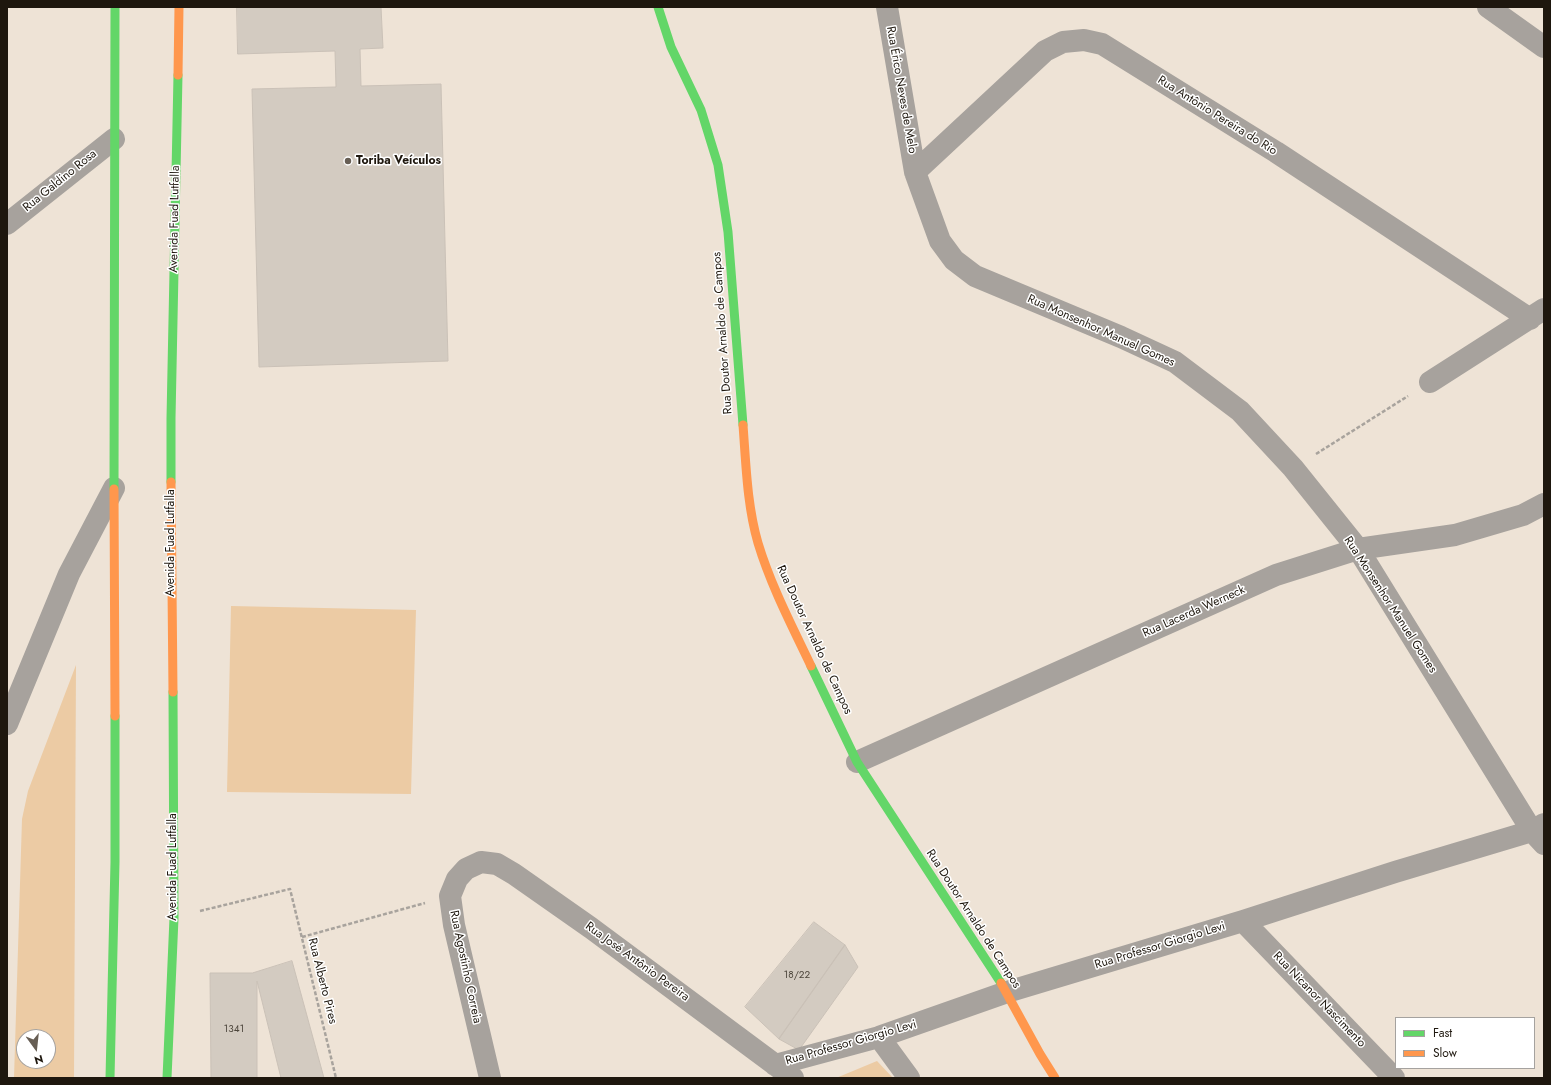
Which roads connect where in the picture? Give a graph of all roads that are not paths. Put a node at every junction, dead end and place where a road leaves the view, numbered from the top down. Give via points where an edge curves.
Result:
1 (115, 7) edge
2 (178, 7) edge
3 (658, 7) edge
4 (887, 7) edge
5 (1488, 7) edge
6 (1544, 47) edge
7 (114, 138) junction
8 (916, 172) junction
9 (7, 224) edge
10 (1537, 314) edge
11 (1430, 382) road end
12 (114, 488) junction
13 (1544, 504) edge
14 (1358, 550) junction
15 (7, 724) edge
16 (857, 762) junction
17 (1540, 833) edge
18 (497, 864) joint
19 (1243, 922) junction
20 (1007, 992) junction
21 (879, 1037) junction
22 (775, 1064) junction
23 (110, 1078) edge
24 (167, 1078) edge
25 (490, 1078) edge
26 (793, 1078) edge
27 (909, 1078) edge
28 (1055, 1078) edge
29 (1394, 1078) edge

1 - 7 main road
2 - 24 main road, Avenida Fuad Lutfalla via 171,418 174,918
3 - 16 main road, Rua Doutor Arnaldo de Campos via 671,47 701,110 718,165 728,232 748,493 758,542 776,592
4 - 8 street, Rua Érico Neves de Melo
5 - 6 street
7 - 9 street, Rua Galdino Rosa
7 - 12 main road
8 - 10 street, Rua Antônio Pereira do Rio via 1045,51 1063,42 1084,40 1102,44
8 - 14 street, Rua Monsenhor Manuel Gomes via 940,241 954,260 975,276 1175,362 1240,411 1293,468
10 - 11 street
12 - 15 street via 69,574
12 - 23 main road via 115,854
13 - 14 street, Rua Lacerda Werneck via 1523,515 1455,535
14 - 16 street, Rua Lacerda Werneck via 1276,576
14 - 17 street, Rua Monsenhor Manuel Gomes
16 - 20 main road, Rua Doutor Arnaldo de Campos
17 - 19 street, Rua Professor Giorgio Levi via 1395,872
18 - 22 street, Rua José Antônio Pereira via 591,928
18 - 25 street, Rua Agostinho Correia via 481,862 466,868 457,879 450,896 454,925
19 - 20 street, Rua Professor Giorgio Levi
19 - 29 street, Rua Nicanor Nascimento
20 - 21 street, Rua Professor Giorgio Levi
20 - 28 main road, Rua Doutor Arnaldo de Campos
21 - 22 street, Rua Professor Giorgio Levi
21 - 27 street
22 - 26 street, Rua José Antônio Pereira

